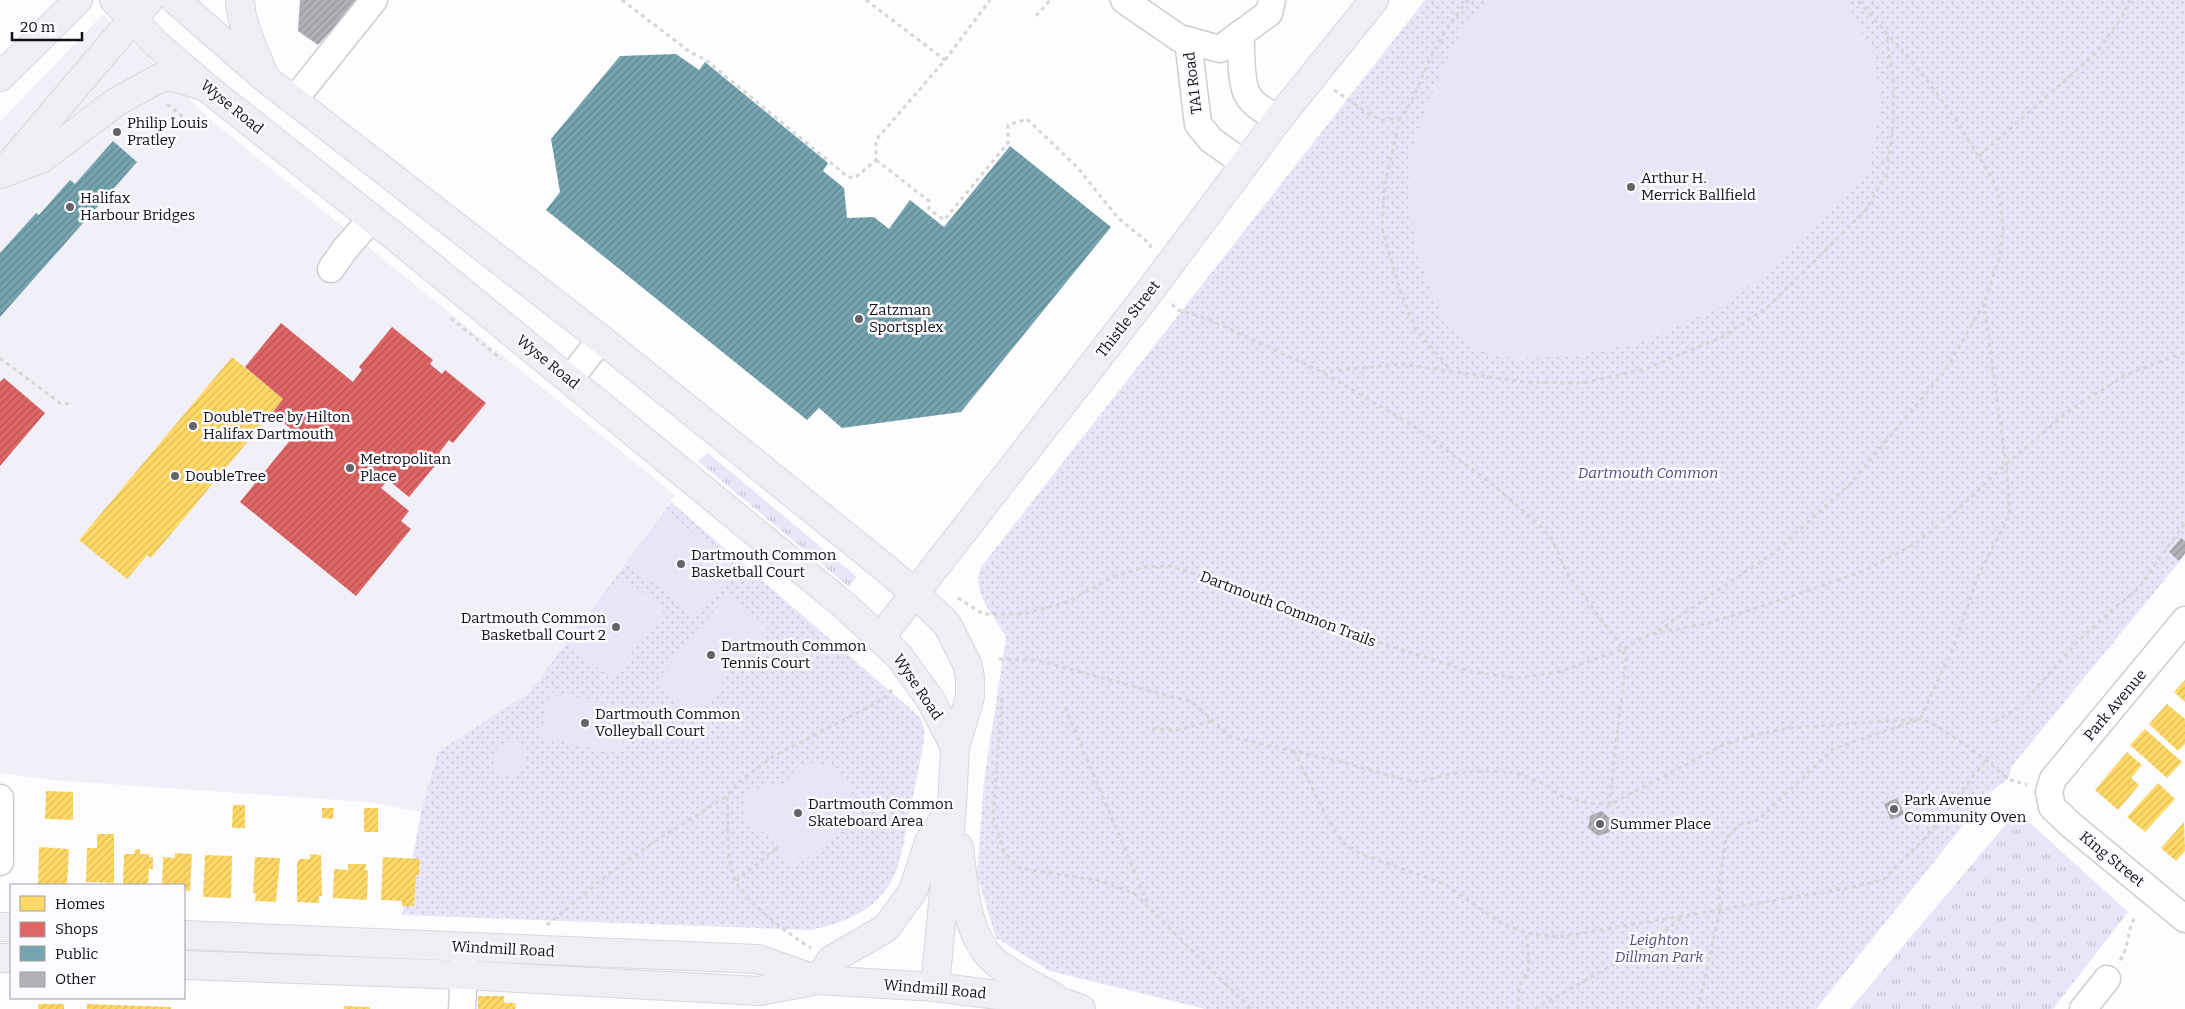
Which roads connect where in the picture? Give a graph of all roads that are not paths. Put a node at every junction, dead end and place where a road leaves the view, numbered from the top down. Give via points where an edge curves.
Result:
1 (78, 0) edge
2 (114, 0) edge
3 (149, 0) edge
4 (174, 0) edge
5 (240, 0) edge
6 (374, 0) edge
7 (1124, 0) edge
8 (1272, 0) edge
9 (1374, 0) edge
10 (132, 20) junction
11 (1240, 34) junction
12 (1188, 40) junction
13 (0, 77) edge
14 (266, 79) junction
15 (207, 88) junction
16 (294, 100) junction
17 (1279, 118) junction
18 (1245, 164) junction
19 (0, 175) edge
20 (372, 218) junction
21 (331, 269) dead end
22 (602, 339) junction
23 (570, 379) junction
24 (916, 594) junction
25 (2185, 620) edge
26 (880, 638) junction
27 (955, 747) junction
28 (2049, 792) joint
29 (0, 800) edge
30 (952, 806) junction
31 (0, 862) edge
32 (2181, 908) edge
33 (185, 935) edge
34 (465, 947) junction
35 (185, 965) edge
36 (824, 970) junction
37 (463, 975) junction
38 (2107, 979) road end
39 (935, 987) junction
40 (1074, 1007) edge
41 (462, 1009) edge
42 (2083, 1009) edge

1 - 13 main road
2 - 10 main road, Wyse Road
3 - 10 main road
4 - 14 main road, Wyse Road
5 - 14 main road via 248,36
6 - 16 street
7 - 12 street, TA1 Road via 1179,38
8 - 11 street, TA1 Road via 1269,13
9 - 17 main road, Thistle Street
10 - 15 main road, Wyse Road
10 - 19 main road
11 - 12 street, TA1 Road via 1220,49
11 - 17 street via 1248,95 1264,111
12 - 18 street, TA1 Road via 1198,124 1211,140
14 - 16 main road, Wyse Road
15 - 19 main road via 172,77 160,78 116,102 41,159
15 - 20 main road, Wyse Road
16 - 22 main road, Wyse Road
17 - 18 main road, Thistle Street
18 - 24 main road, Thistle Street
20 - 21 street
20 - 23 main road, Wyse Road
22 - 23 street
22 - 24 main road, Wyse Road
23 - 26 main road, Wyse Road via 766,539
24 - 26 main road, Thistle Street
24 - 27 main road, Wyse Road via 947,624 968,666 970,697
25 - 28 street, Park Avenue via 2053,779
26 - 27 main road, Wyse Road via 899,656 930,699
27 - 30 main road, Wyse Road
28 - 32 street, King Street via 2052,807 2071,825
29 - 31 street
30 - 36 main road via 929,842 913,891 886,928
30 - 39 main road, Wyse Road
30 - 40 main road via 970,922 984,948 997,964
33 - 34 main road, Windmill Road
34 - 36 main road, Windmill Road via 758,959
34 - 37 street
35 - 37 main road, Windmill Road
36 - 37 main road, Windmill Road via 760,991
36 - 39 main road, Windmill Road
37 - 41 street
38 - 42 street
39 - 40 main road, Windmill Road

